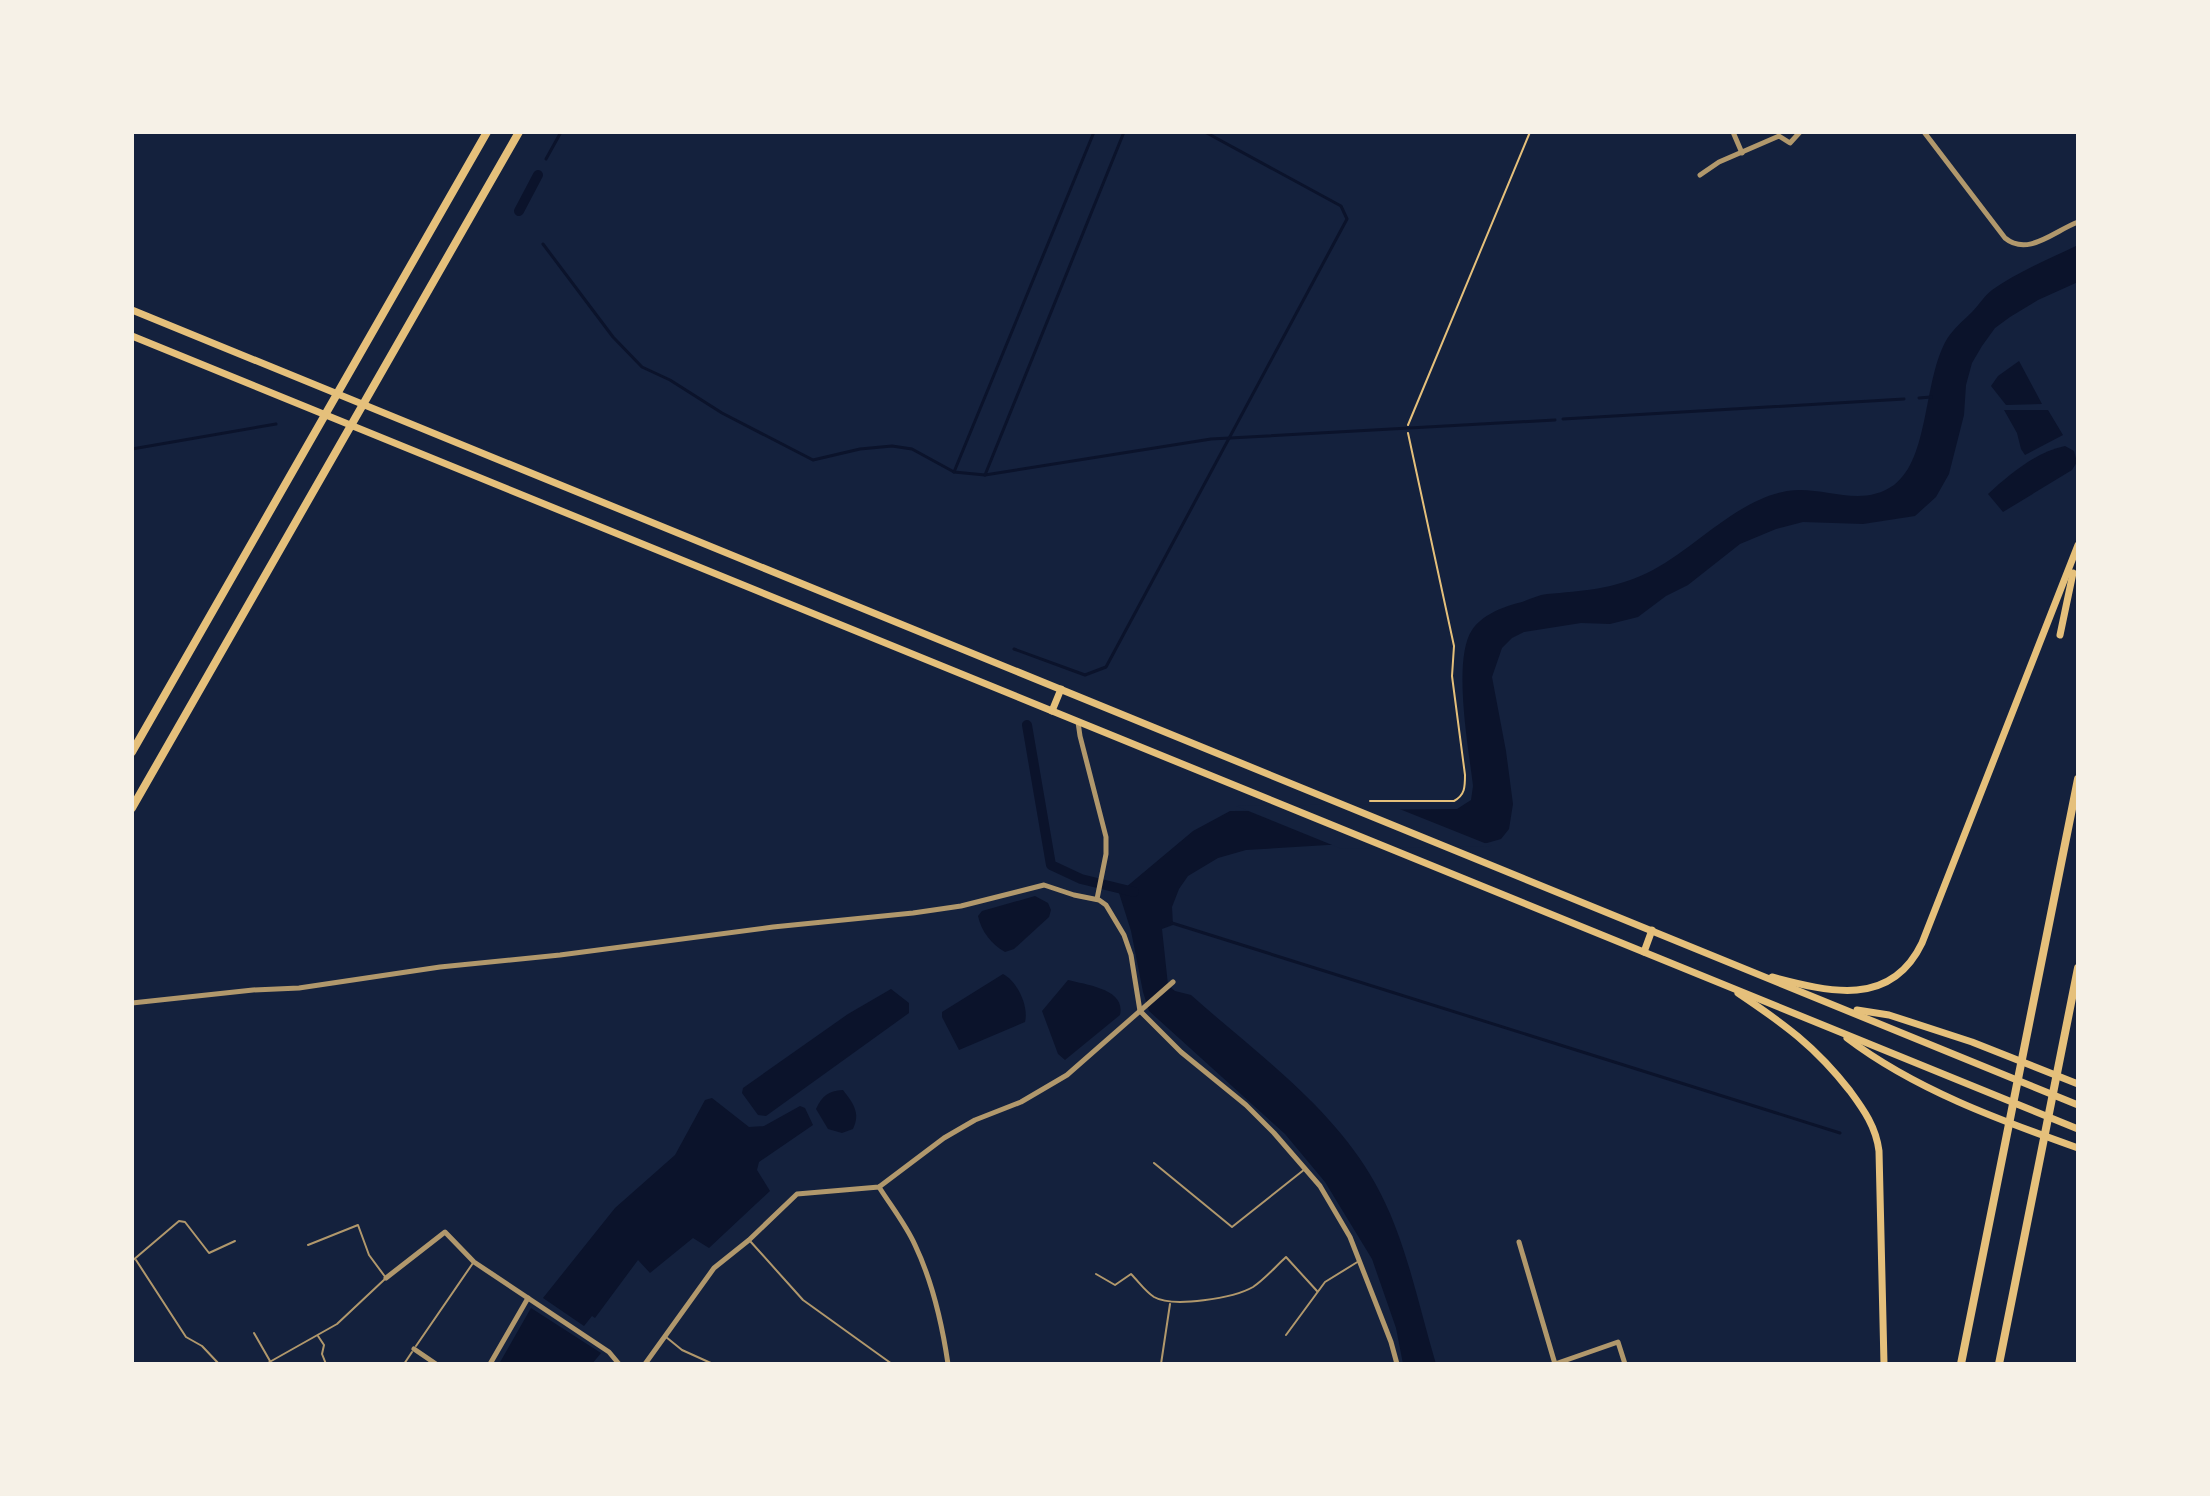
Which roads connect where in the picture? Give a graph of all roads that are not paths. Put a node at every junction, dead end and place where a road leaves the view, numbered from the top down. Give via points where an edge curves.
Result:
1 (487, 132) edge
2 (519, 132) edge
3 (1733, 132) edge
4 (1800, 132) edge
5 (1924, 132) edge
6 (1780, 134) edge
7 (1743, 153) junction
8 (1700, 175) dead end
9 (2078, 222) edge
10 (132, 310) edge
11 (132, 336) edge
12 (336, 394) junction
13 (364, 405) junction
14 (324, 414) junction
15 (352, 426) junction
16 (2078, 545) edge
17 (2076, 555) junction
18 (2060, 635) dead end
19 (1061, 689) junction
20 (1052, 711) junction
21 (1078, 722) junction
22 (132, 752) edge
23 (2078, 779) edge
24 (132, 808) edge
25 (1097, 899) junction
26 (1652, 930) junction
27 (1644, 952) junction
28 (2078, 968) edge
29 (1762, 975) junction
30 (1173, 982) dead end
31 (1730, 987) junction
32 (132, 1003) edge
33 (1142, 1009) junction
34 (1850, 1010) junction
35 (1839, 1032) junction
36 (2078, 1084) edge
37 (2078, 1105) edge
38 (2078, 1129) edge
39 (2078, 1148) edge
40 (1154, 1163) dead end
41 (1306, 1168) junction
42 (879, 1187) junction
43 (749, 1240) junction
44 (235, 1241) dead end
45 (1519, 1242) dead end
46 (308, 1245) dead end
47 (134, 1260) edge
48 (1360, 1260) junction
49 (474, 1262) junction
50 (1096, 1274) dead end
51 (386, 1278) junction
52 (1317, 1291) junction
53 (528, 1298) junction
54 (1170, 1303) junction
55 (254, 1333) dead end
56 (317, 1335) junction
57 (1286, 1335) dead end
58 (665, 1336) junction
59 (414, 1349) junction
60 (271, 1362) junction
61 (219, 1364) edge
62 (266, 1364) edge
63 (326, 1364) edge
64 (404, 1364) edge
65 (436, 1364) edge
66 (490, 1364) edge
67 (619, 1364) edge
68 (645, 1364) edge
69 (713, 1364) edge
70 (892, 1364) edge
71 (948, 1364) edge
72 (1161, 1364) edge
73 (1397, 1364) edge
74 (1625, 1364) edge
75 (1884, 1364) edge
76 (1961, 1364) edge
77 (1999, 1364) edge

1 - 12 highway
2 - 13 highway
3 - 7 street
4 - 6 street via 1790,143
5 - 9 street via 2013,245 2030,246
6 - 7 street
7 - 8 street
10 - 12 main road
11 - 14 main road
12 - 13 main road
12 - 14 highway
13 - 15 highway
13 - 19 main road
14 - 15 main road
14 - 22 highway
15 - 20 main road
15 - 24 highway
16 - 17 main road
17 - 18 main road
17 - 29 main road via 1914,957 1891,980 1857,991 1812,988
19 - 20 main road
19 - 26 main road
20 - 21 main road
21 - 25 street via 1106,837
21 - 27 main road
23 - 76 highway
25 - 32 street via 1044,885 913,913 299,988
25 - 33 street via 1124,935
26 - 27 main road
26 - 29 main road
27 - 31 main road
28 - 77 highway
29 - 34 main road
30 - 33 street
31 - 35 main road
31 - 75 main road via 1811,1046 1872,1123 1879,1151
33 - 41 street
33 - 42 street via 1053,1085 944,1138
34 - 36 main road via 1889,1015
34 - 37 main road
35 - 38 main road
35 - 39 main road via 1928,1086
40 - 41 lane via 1232,1227
41 - 48 street
42 - 43 street via 797,1194
42 - 71 street via 914,1242 927,1275
43 - 58 street via 714,1268
43 - 70 lane via 803,1300
44 - 47 lane via 209,1253 179,1221
45 - 74 street via 1555,1364 1618,1342
46 - 51 lane via 358,1225 369,1255
47 - 61 lane via 186,1337
48 - 52 lane
48 - 73 street
49 - 51 street via 445,1232
49 - 53 street
49 - 59 lane
50 - 54 lane via 1115,1285 1131,1274 1155,1298
51 - 56 lane via 337,1324
52 - 54 lane via 1286,1257 1246,1290
52 - 57 lane
53 - 66 street
53 - 67 street
54 - 72 lane
55 - 60 lane
56 - 60 lane
56 - 63 lane
58 - 68 street
58 - 69 lane
59 - 64 lane
59 - 65 street
60 - 62 lane

